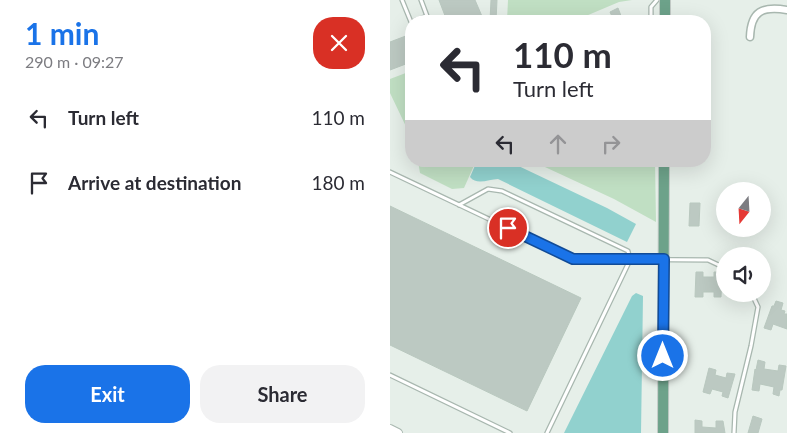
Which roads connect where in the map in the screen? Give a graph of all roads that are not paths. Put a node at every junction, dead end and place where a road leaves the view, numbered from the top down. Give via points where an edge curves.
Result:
1 (402, 0) edge
2 (421, 0) edge
3 (657, 0) edge
4 (665, 0) edge
5 (787, 10) edge
6 (410, 15) edge
7 (428, 15) edge
8 (651, 15) edge
9 (665, 15) edge
10 (750, 38) dead end
11 (664, 167) edge
12 (390, 172) edge
13 (459, 205) junction
14 (664, 259) junction
15 (630, 260) junction
16 (716, 264) edge
17 (756, 302) edge
18 (390, 375) edge
19 (390, 429) edge
20 (398, 433) edge
21 (510, 433) edge
22 (547, 433) edge
23 (663, 433) edge
24 (734, 433) edge

1 - 6 lane
2 - 7 lane
3 - 8 lane via 651,7
4 - 9 main road
5 - 10 street via 766,9 756,15 751,24
11 - 14 main road
12 - 13 lane
13 - 15 lane via 573,259
13 - 15 lane via 488,189 502,191 628,251
14 - 15 lane
14 - 16 lane via 708,260
14 - 23 main road
15 - 22 lane
17 - 24 lane via 758,307 735,412
18 - 21 lane
19 - 20 street

